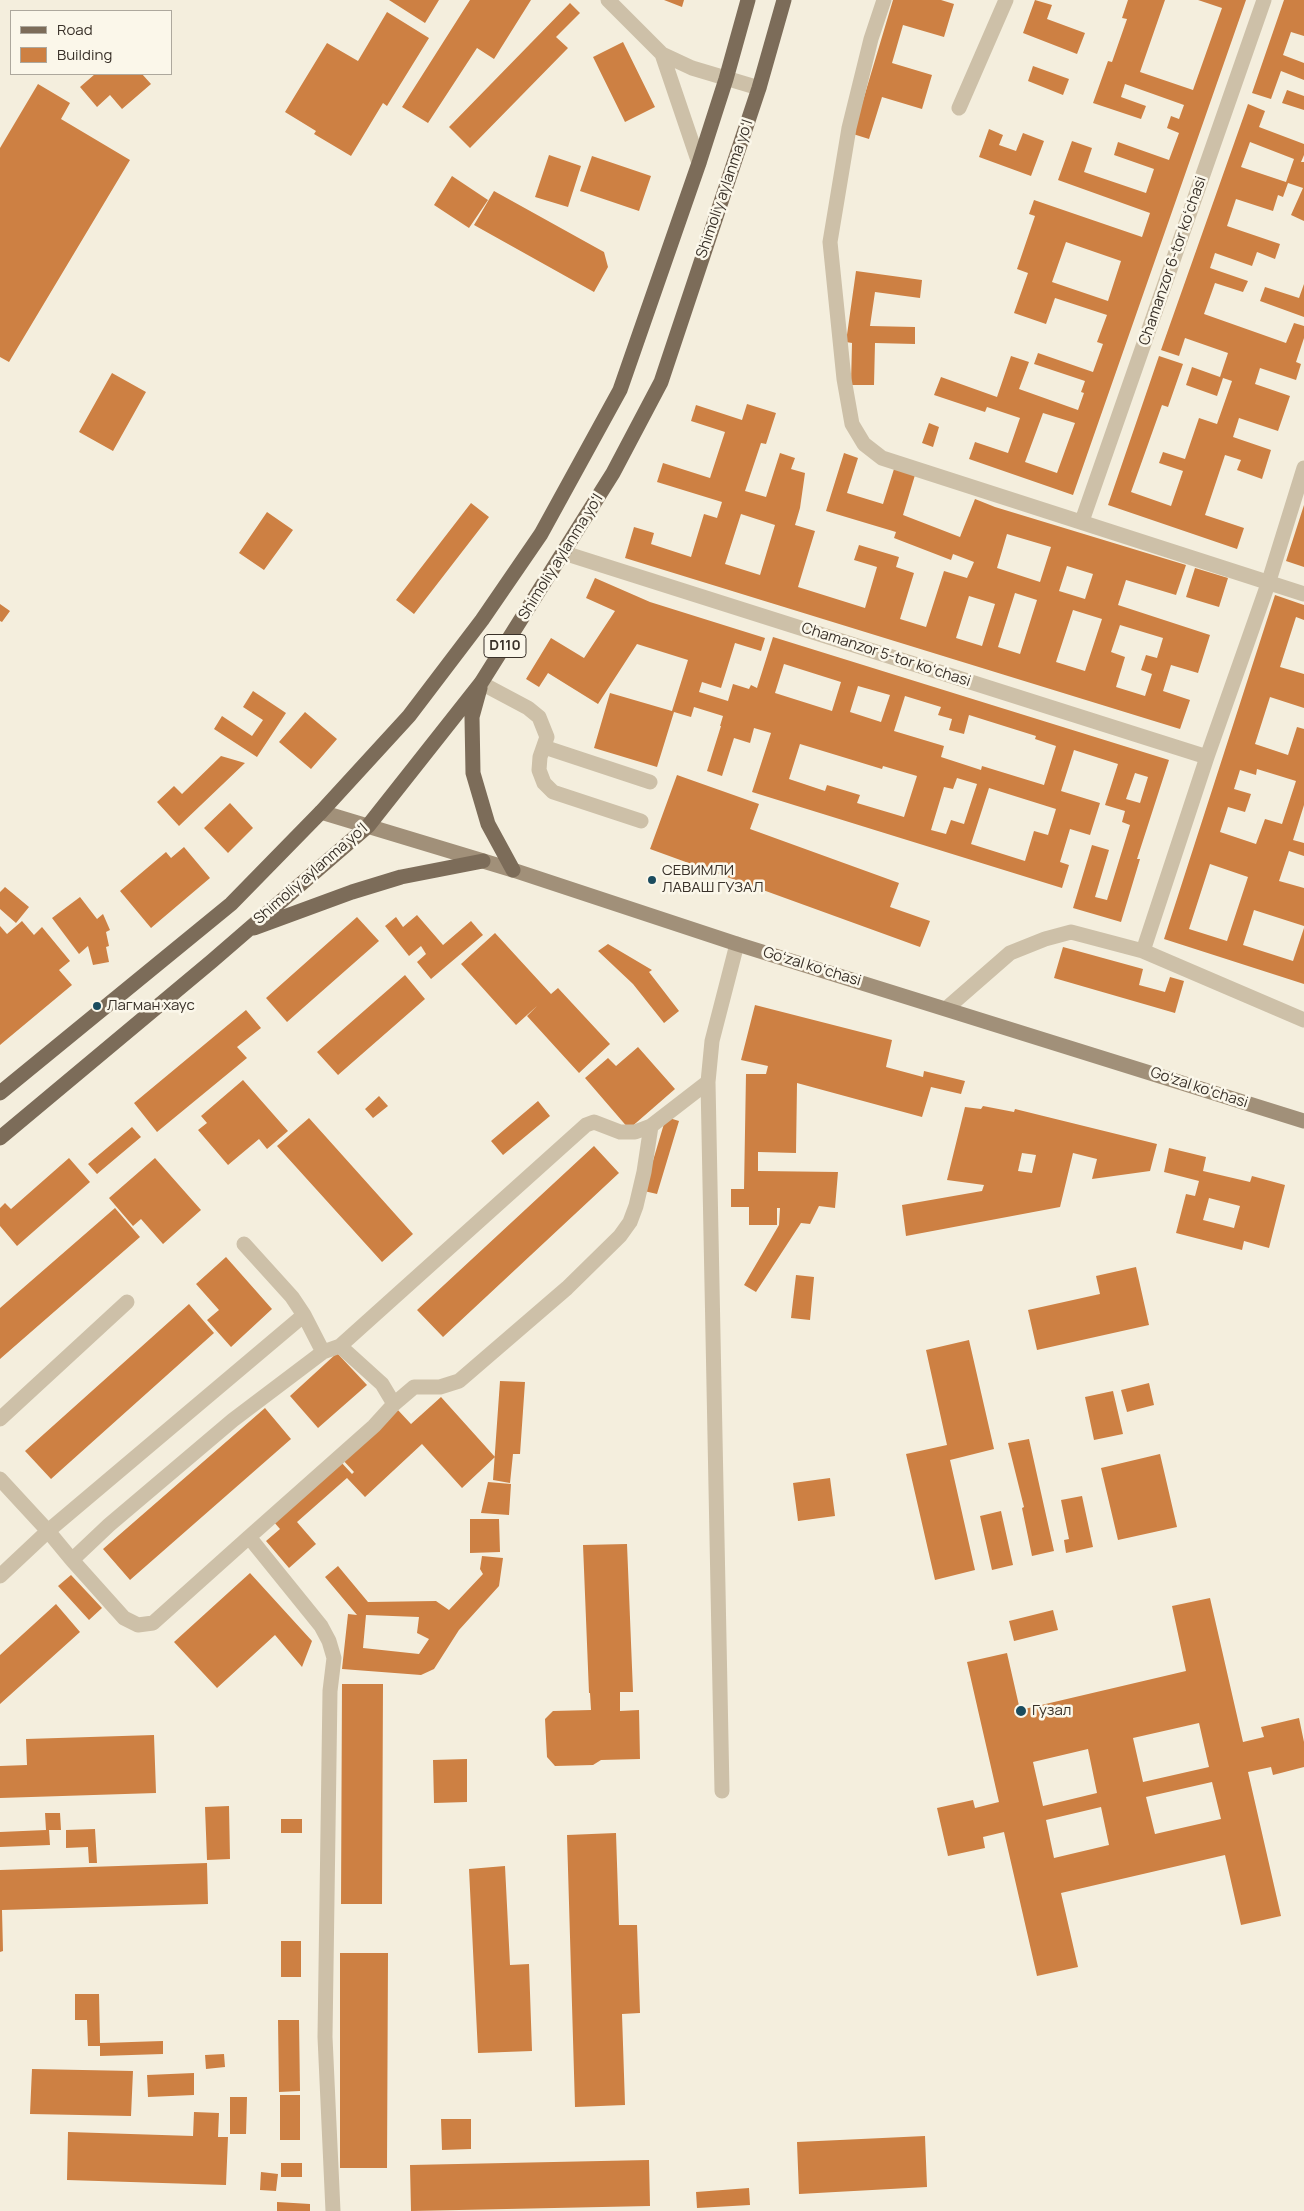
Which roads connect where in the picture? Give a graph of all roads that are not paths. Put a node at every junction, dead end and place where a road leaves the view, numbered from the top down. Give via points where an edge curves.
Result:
1 (608, 0) edge
2 (748, 0) edge
3 (784, 0) edge
4 (884, 0) edge
5 (1006, 0) edge
6 (1264, 0) edge
7 (662, 54) junction
8 (726, 79) junction
9 (759, 88) junction
10 (959, 108) dead end
11 (699, 163) junction
12 (1304, 468) edge
13 (1082, 522) junction
14 (564, 553) junction
15 (1268, 584) junction
16 (1304, 594) edge
17 (481, 683) junction
18 (544, 747) junction
19 (1207, 757) junction
20 (650, 782) dead end
21 (321, 812) junction
22 (641, 820) dead end
23 (368, 826) junction
24 (483, 861) junction
25 (513, 870) junction
26 (247, 930) junction
27 (736, 944) junction
28 (1143, 951) junction
29 (947, 1008) junction
30 (1304, 1020) edge
31 (708, 1082) junction
32 (0, 1093) edge
33 (1304, 1121) edge
34 (650, 1126) junction
35 (0, 1138) edge
36 (244, 1244) dead end
37 (126, 1302) dead end
38 (304, 1315) junction
39 (340, 1346) junction
40 (323, 1352) junction
41 (394, 1404) junction
42 (0, 1419) edge
43 (0, 1479) edge
44 (48, 1532) junction
45 (249, 1537) junction
46 (72, 1560) junction
47 (0, 1576) edge
48 (722, 1791) dead end
49 (333, 2211) edge

1 - 7 street
2 - 8 main road, Shimoliy aylanma yoʻl / D110
3 - 9 main road, Shimoliy aylanma yoʻl / D110
4 - 13 street via 849,128 830,242 852,424 864,444 882,458
5 - 10 street
6 - 13 street, Chamanzor 6-tor koʻchasi
7 - 8 street
7 - 11 street
8 - 9 street
8 - 11 main road, Shimoliy aylanma yoʻl / D110
9 - 14 main road, Shimoliy aylanma yoʻl / D110 via 661,382 613,474
11 - 21 main road, Shimoliy aylanma yoʻl / D110 via 620,390 542,534 410,716
12 - 15 street
13 - 15 street
14 - 17 main road, Shimoliy aylanma yoʻl / D110
14 - 19 street, Chamanzor 5-tor koʻchasi
15 - 16 street
15 - 19 street
17 - 18 street via 539,717 547,737
17 - 23 main road, Shimoliy aylanma yoʻl / D110
17 - 25 main road via 472,717 473,773 488,824
18 - 20 street
18 - 22 street via 539,770 544,783 553,792
19 - 28 street
21 - 23 main road, Goʻzal koʻchasi
21 - 32 main road, Shimoliy aylanma yoʻl / D110 via 231,904
23 - 24 main road, Goʻzal koʻchasi
23 - 26 main road, Shimoliy aylanma yoʻl / D110
24 - 25 main road, Goʻzal koʻchasi
24 - 26 main road via 401,877
25 - 27 main road, Goʻzal koʻchasi
26 - 35 main road, Shimoliy aylanma yoʻl / D110
27 - 29 main road, Goʻzal koʻchasi
27 - 31 street via 712,1041
28 - 29 street via 1071,932 1045,939 1010,953
28 - 30 street
29 - 33 main road, Goʻzal koʻchasi
31 - 34 street
31 - 48 street
34 - 39 street via 635,1132 620,1132 594,1122 586,1125
34 - 41 street via 636,1206 620,1236 567,1288 459,1381 440,1387 414,1387
36 - 38 street
37 - 42 street
38 - 40 street
38 - 44 street
39 - 40 street
39 - 41 street via 382,1384
40 - 46 street via 233,1420
41 - 45 street via 374,1426
43 - 44 street
44 - 46 street
44 - 47 street
45 - 46 street via 153,1622 138,1625 124,1618
45 - 49 street via 321,1626 334,1658 330,1701 325,2027

